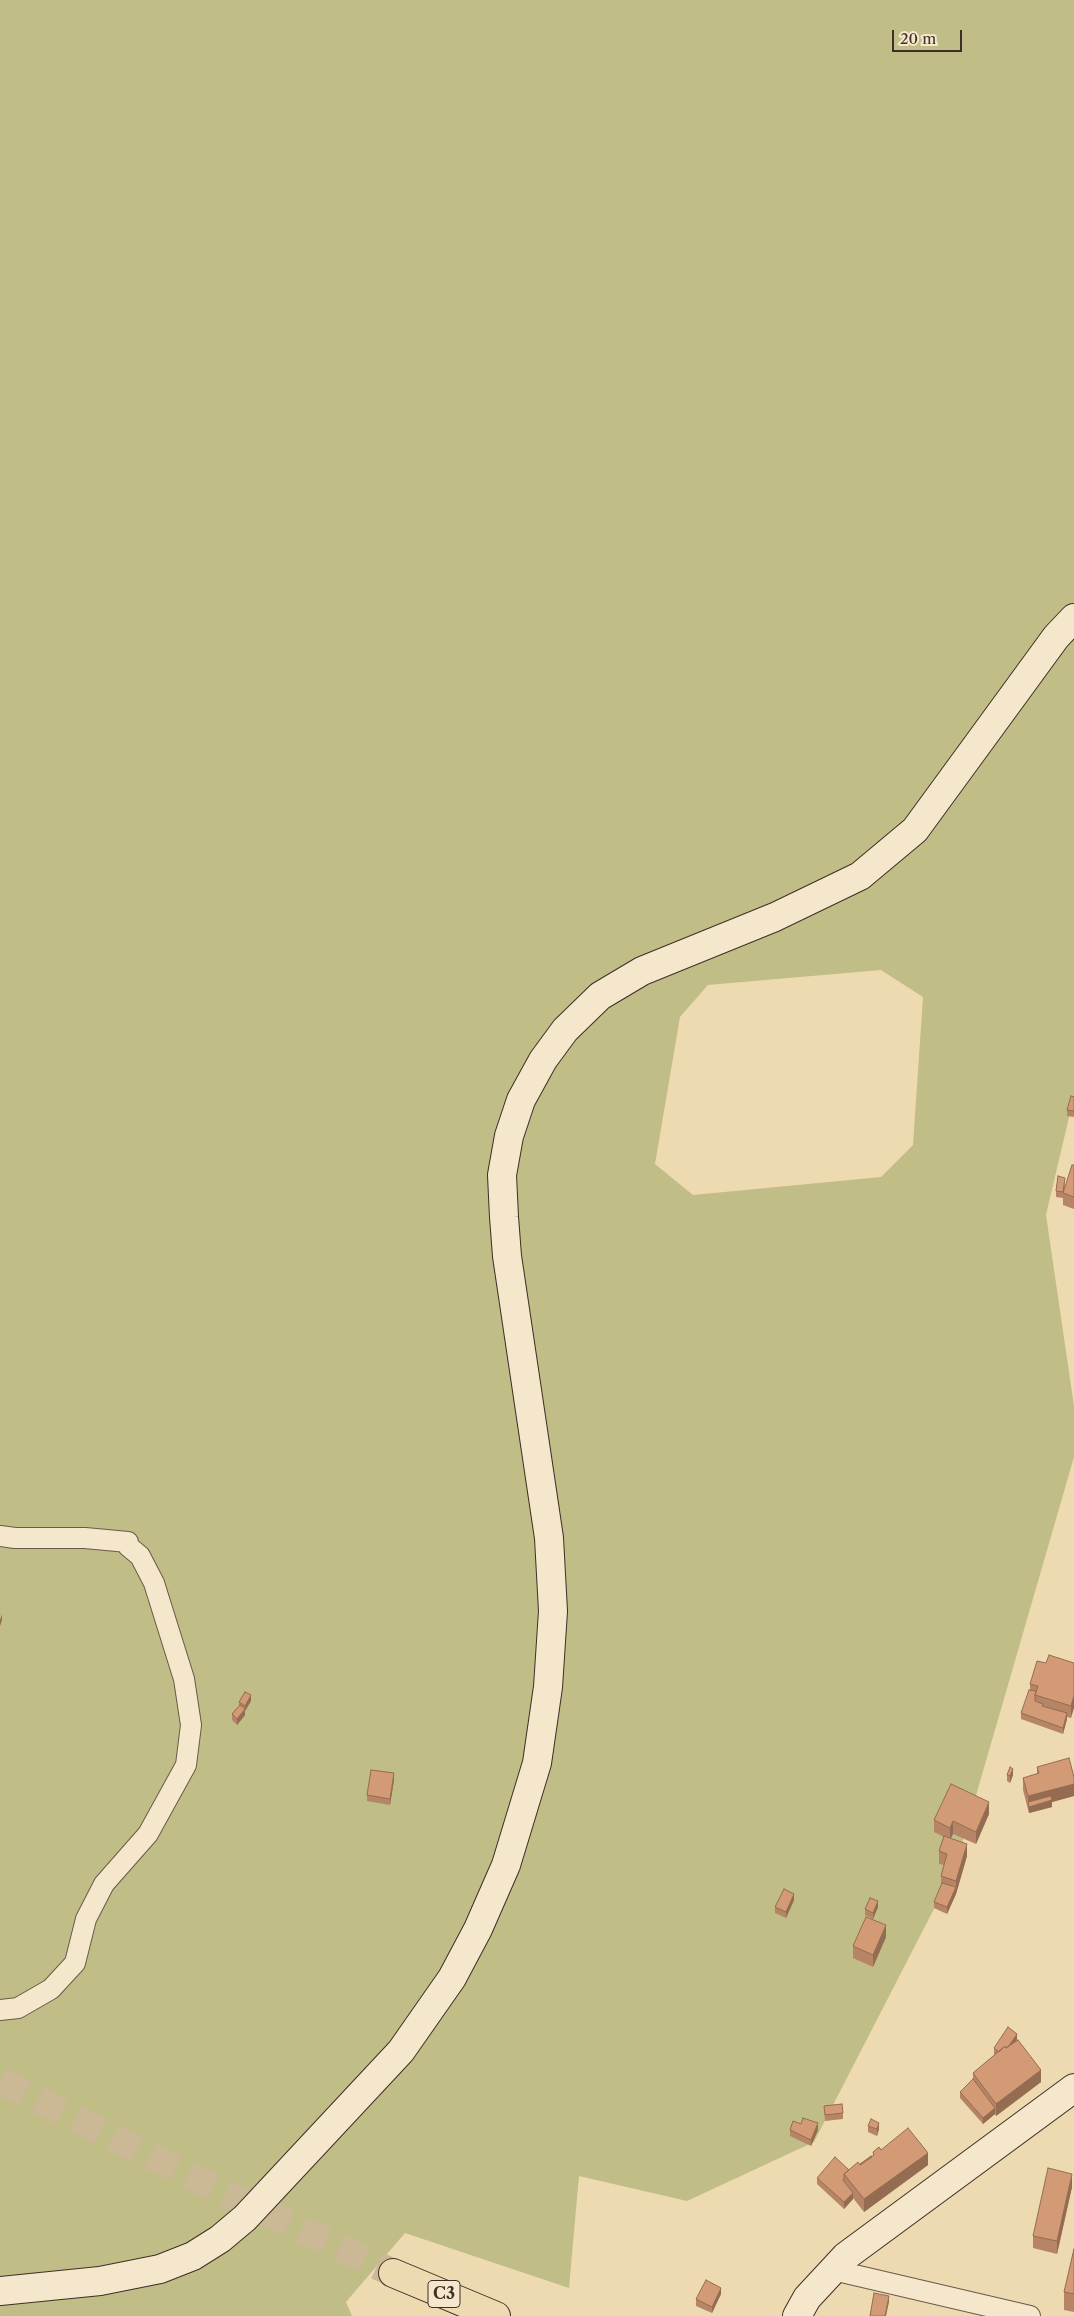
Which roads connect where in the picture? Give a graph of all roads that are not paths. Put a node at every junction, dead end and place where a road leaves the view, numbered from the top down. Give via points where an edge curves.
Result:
1 (1074, 618) edge
2 (0, 1536) edge
3 (0, 2010) edge
4 (1074, 2088) edge
5 (833, 2270) junction
6 (393, 2272) tunnel mouth
7 (0, 2291) edge
8 (496, 2316) edge
9 (797, 2316) edge
10 (1030, 2316) edge

1 - 7 street via 1056,637 915,830 860,876 775,917 642,971 600,996 565,1030 543,1060 521,1100 502,1175 507,1256 549,1538 553,1611 548,1687 537,1763 506,1865 452,1978 401,2051 245,2218 220,2239 193,2256 160,2269 100,2281
2 - 3 street via 128,1542 128,1546 140,1556 154,1583 184,1679 191,1725 186,1765 148,1834 104,1884 86,1919 75,1963 52,1989 18,2008
4 - 5 street via 846,2256
5 - 9 street via 807,2298
5 - 10 street
6 - 8 highway, C3

